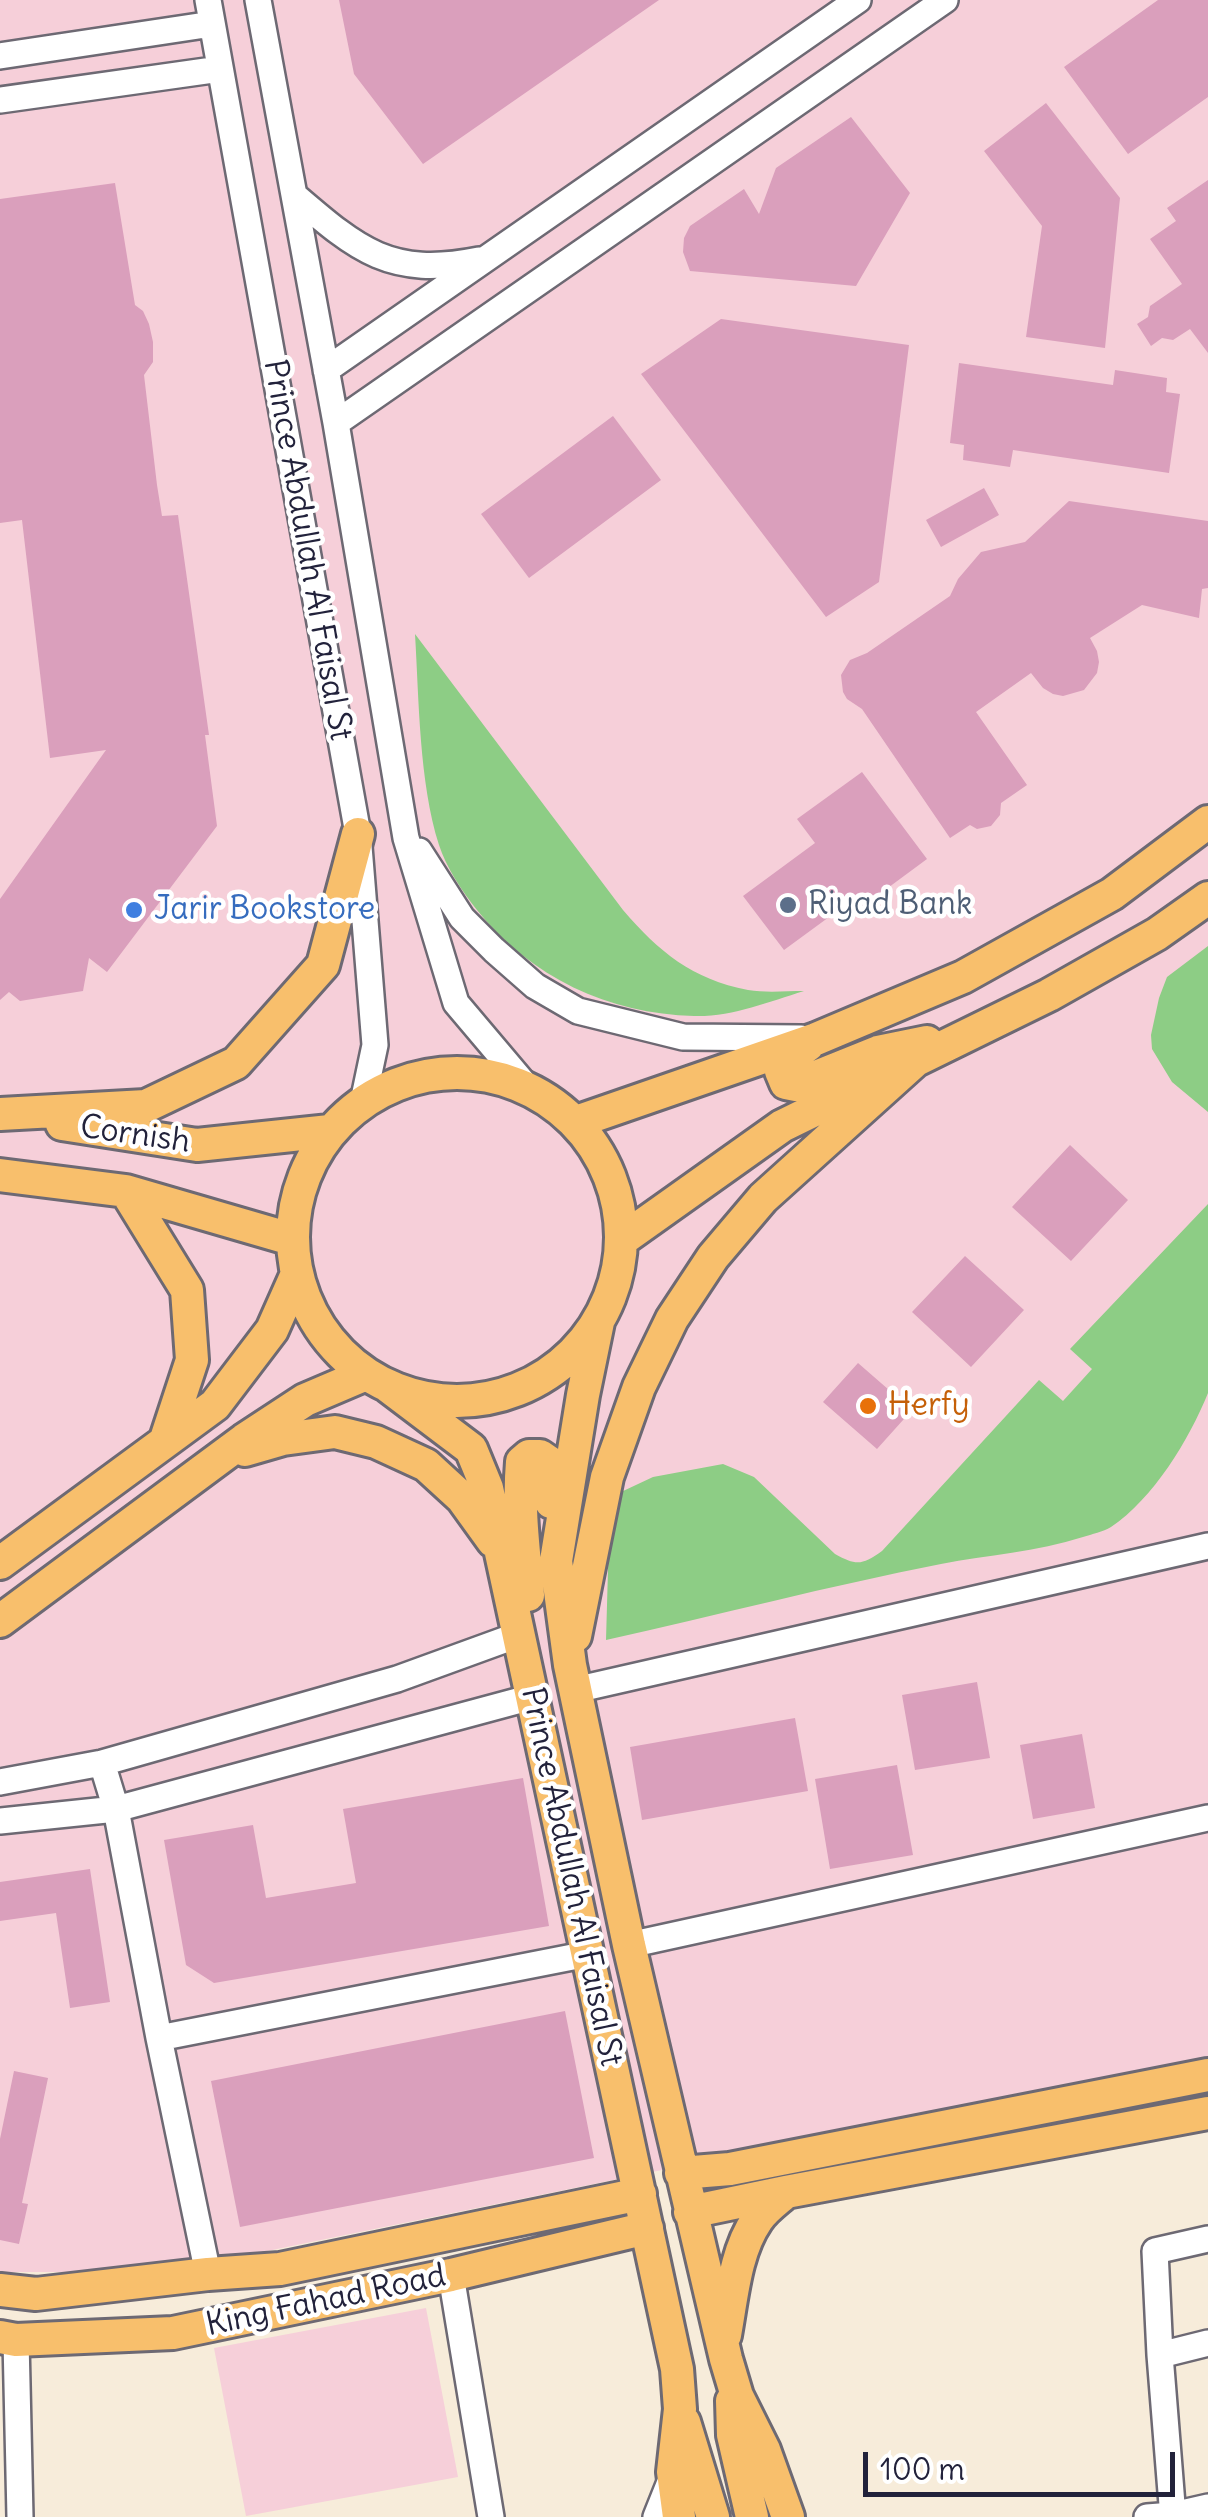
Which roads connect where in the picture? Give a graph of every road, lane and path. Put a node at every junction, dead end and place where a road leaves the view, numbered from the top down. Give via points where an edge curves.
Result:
1 (258, 0) edge
2 (858, 0) edge
3 (945, 0) edge
4 (838, 8) edge
5 (210, 12) edge
6 (0, 56) edge
7 (220, 69) junction
8 (0, 100) edge
9 (294, 195) junction
10 (488, 258) junction
11 (326, 370) junction
12 (336, 423) junction
13 (1208, 822) edge
14 (404, 825) junction
15 (358, 834) junction
16 (1208, 898) edge
17 (816, 1039) junction
18 (954, 1041) junction
19 (916, 1060) junction
20 (526, 1088) junction
21 (362, 1102) junction
22 (0, 1114) edge
23 (576, 1122) junction
24 (330, 1131) junction
25 (0, 1175) edge
26 (126, 1192) junction
27 (291, 1239) junction
28 (623, 1239) junction
29 (296, 1276) junction
30 (598, 1322) junction
31 (378, 1380) junction
32 (166, 1439) junction
33 (221, 1457) junction
34 (1208, 1546) edge
35 (501, 1552) junction
36 (556, 1561) junction
37 (0, 1563) edge
38 (0, 1621) edge
39 (521, 1649) junction
40 (572, 1678) junction
41 (532, 1697) junction
42 (102, 1763) junction
43 (0, 1782) edge
44 (116, 1809) junction
45 (1208, 1818) edge
46 (0, 1820) edge
47 (629, 1945) junction
48 (588, 1954) junction
49 (158, 2038) junction
50 (1208, 2075) edge
51 (1208, 2113) edge
52 (730, 2169) junction
53 (681, 2173) junction
54 (786, 2192) junction
55 (640, 2194) junction
56 (730, 2204) junction
57 (562, 2212) junction
58 (690, 2212) junction
59 (648, 2228) junction
60 (1208, 2239) edge
61 (574, 2247) junction
62 (208, 2274) junction
63 (452, 2276) junction
64 (0, 2290) edge
65 (8, 2338) edge
66 (1208, 2343) edge
67 (1160, 2355) junction
68 (728, 2368) junction
69 (680, 2408) junction
70 (673, 2472) junction
71 (1208, 2508) edge
72 (1165, 2516) edge
73 (20, 2517) edge
74 (491, 2517) edge
75 (656, 2517) edge
76 (679, 2517) edge
77 (712, 2517) edge
78 (752, 2517) edge
79 (788, 2517) edge

1 - 9 street, Prince Abdullah Al Faisal St
2 - 4 street
3 - 12 street
4 - 10 street
5 - 6 street
5 - 7 street, Prince Abdullah Al Faisal St
7 - 8 street
7 - 15 street, Prince Abdullah Al Faisal St
9 - 10 street via 372,255 415,266
9 - 11 street, Prince Abdullah Al Faisal St
10 - 11 street
11 - 12 street, Prince Abdullah Al Faisal St
12 - 14 street, Prince Abdullah Al Faisal St
13 - 17 main road via 1112,894 979,968
14 - 17 street via 462,918 534,986 578,1011 683,1036
14 - 20 street, Prince Abdullah Al Faisal St via 456,1003
15 - 21 street, Prince Abdullah Al Faisal St via 374,1045
15 - 22 main road via 323,965 236,1063 146,1106
16 - 18 main road via 1050,995
17 - 18 main road via 785,1062 786,1083 796,1085 878,1052
17 - 23 main road
18 - 19 main road
19 - 28 main road via 782,1126
19 - 40 main road via 762,1198 672,1319 607,1477
20 - 21 main road via 471,1073 414,1078
20 - 23 main road
21 - 24 main road
22 - 24 main road, Cornish via 197,1146
23 - 28 main road via 602,1156 618,1196
24 - 27 main road via 309,1164
25 - 26 main road, Cornish
26 - 27 main road, Cornish
26 - 32 main road via 187,1290 192,1360
27 - 29 main road
28 - 30 main road via 616,1282
29 - 31 main road via 334,1348
29 - 32 main road via 272,1330 215,1405
30 - 31 main road via 555,1368 483,1400 436,1400
30 - 36 main road, Prince Abdullah Al Faisal St
31 - 33 main road via 305,1400
31 - 35 main road, Prince Abdullah Al Faisal St via 471,1449
32 - 37 main road
33 - 35 main road via 335,1432 376,1442 426,1465 462,1498
33 - 38 main road
34 - 40 street
35 - 39 main road, Prince Abdullah Al Faisal St
36 - 39 main road via 548,1519 553,1465 528,1456 520,1476 520,1518 531,1621
36 - 40 main road, Prince Abdullah Al Faisal St
39 - 41 main road, Prince Abdullah Al Faisal St
39 - 42 street
40 - 47 main road, Prince Abdullah Al Faisal St
41 - 44 street
41 - 48 main road, Prince Abdullah Al Faisal St
42 - 43 street
42 - 44 street
44 - 46 street
44 - 49 street
45 - 47 street
47 - 53 main road, Prince Abdullah Al Faisal St
48 - 49 street
48 - 55 main road, Prince Abdullah Al Faisal St
49 - 62 street
50 - 52 main road
51 - 54 main road
52 - 53 main road
52 - 56 main road via 720,2187
53 - 58 main road, Prince Abdullah Al Faisal St
54 - 56 main road
54 - 68 main road via 758,2218 746,2243 724,2340
55 - 57 main road, King Fahad Road
55 - 59 main road, Prince Abdullah Al Faisal St
56 - 58 main road
57 - 61 main road via 580,2228
57 - 62 main road, King Fahad Road via 280,2269
58 - 68 main road, Prince Abdullah Al Faisal St
59 - 61 main road, King Fahad Road
59 - 69 main road, Prince Abdullah Al Faisal St
60 - 67 street via 1155,2251
61 - 63 main road, King Fahad Road
62 - 64 main road, King Fahad Road via 36,2294
63 - 65 main road, King Fahad Road via 173,2333
63 - 74 street
65 - 73 street
66 - 67 street
67 - 72 street
68 - 78 main road via 733,2434
68 - 79 main road
69 - 70 main road
69 - 77 main road
70 - 75 street
70 - 76 main road
71 - 72 street

